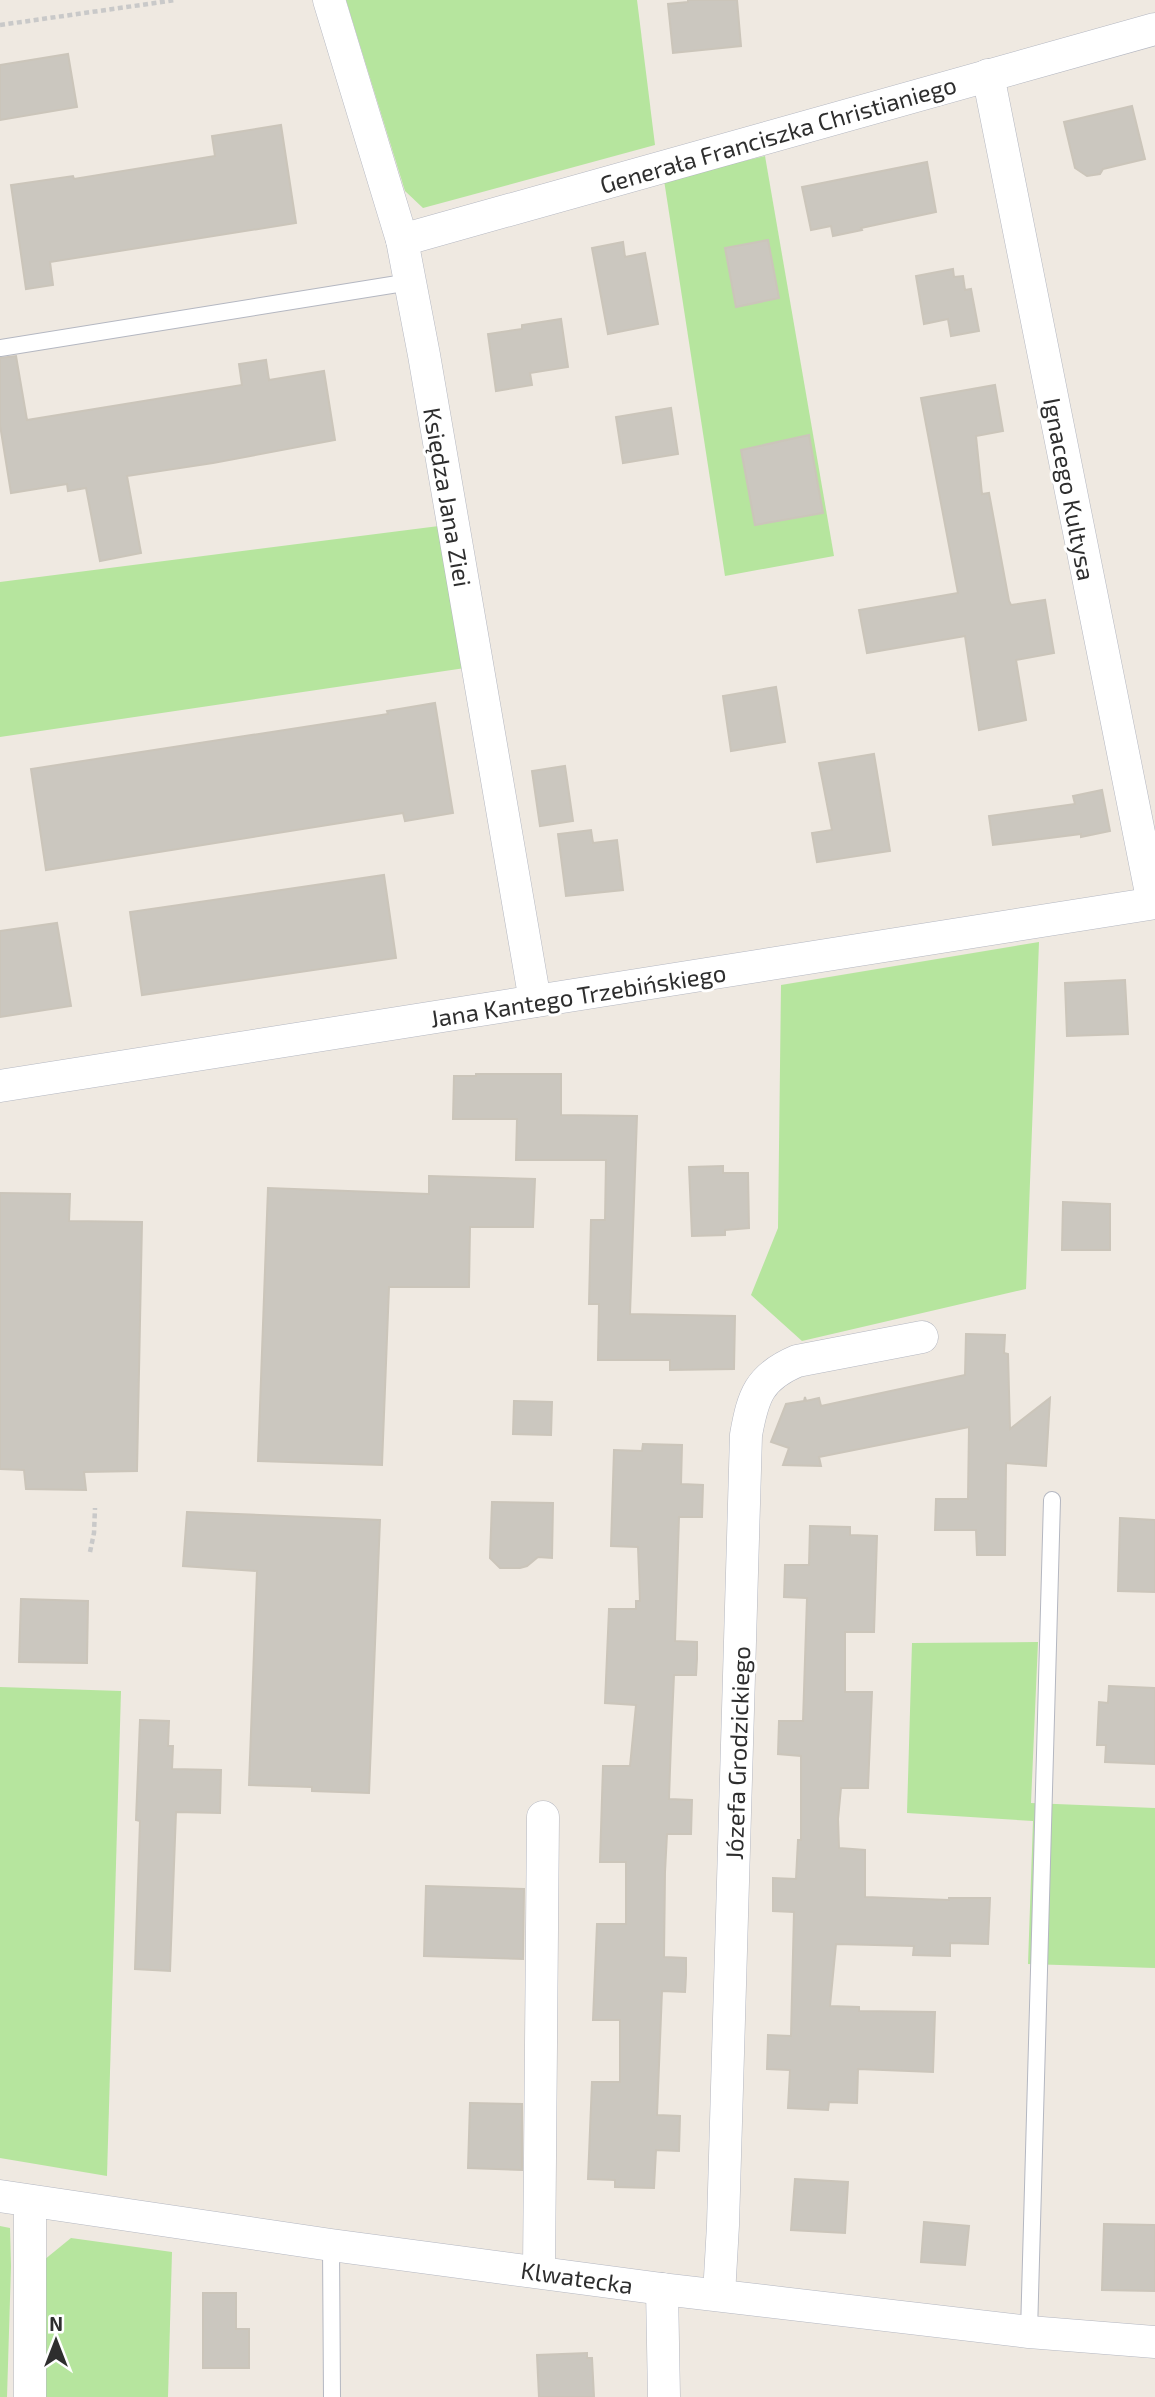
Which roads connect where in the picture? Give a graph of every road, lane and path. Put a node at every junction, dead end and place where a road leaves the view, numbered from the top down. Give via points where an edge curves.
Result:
1 (176, 0) edge
2 (329, 0) edge
3 (0, 24) edge
4 (1155, 29) edge
5 (988, 75) junction
6 (401, 240) junction
7 (410, 282) junction
8 (0, 348) edge
9 (1154, 903) edge
10 (535, 1001) junction
11 (0, 1086) edge
12 (922, 1336) dead end
13 (1052, 1500) dead end
14 (95, 1508) dead end
15 (90, 1552) dead end
16 (543, 1817) dead end
17 (15, 2198) edge
18 (331, 2245) junction
19 (539, 2271) junction
20 (662, 2289) junction
21 (719, 2295) junction
22 (1029, 2332) junction
23 (1155, 2342) edge
24 (30, 2397) edge
25 (332, 2397) edge
26 (664, 2397) edge

1 - 3 path
2 - 6 street, Księdza Jana Ziei
4 - 5 street, Generała Franciszka Christianiego
5 - 6 street, Generała Franciszka Christianiego
5 - 9 street, Ignacego Kultysa
6 - 7 street, Księdza Jana Ziei
7 - 8 lane
7 - 10 street, Księdza Jana Ziei
9 - 10 street, Jana Kantego Trzebińskiego
10 - 11 street, Jana Kantego Trzebińskiego
12 - 21 street, Józefa Grodzickiego via 797,1361 778,1369 762,1384 751,1407 746,1435
13 - 22 lane
14 - 15 path
16 - 19 street
17 - 18 street, Klwatecka
17 - 24 street
18 - 19 street, Klwatecka
18 - 25 lane
19 - 20 street, Klwatecka
20 - 21 street, Klwatecka
20 - 26 street
21 - 22 street, Klwatecka
22 - 23 street, Klwatecka

